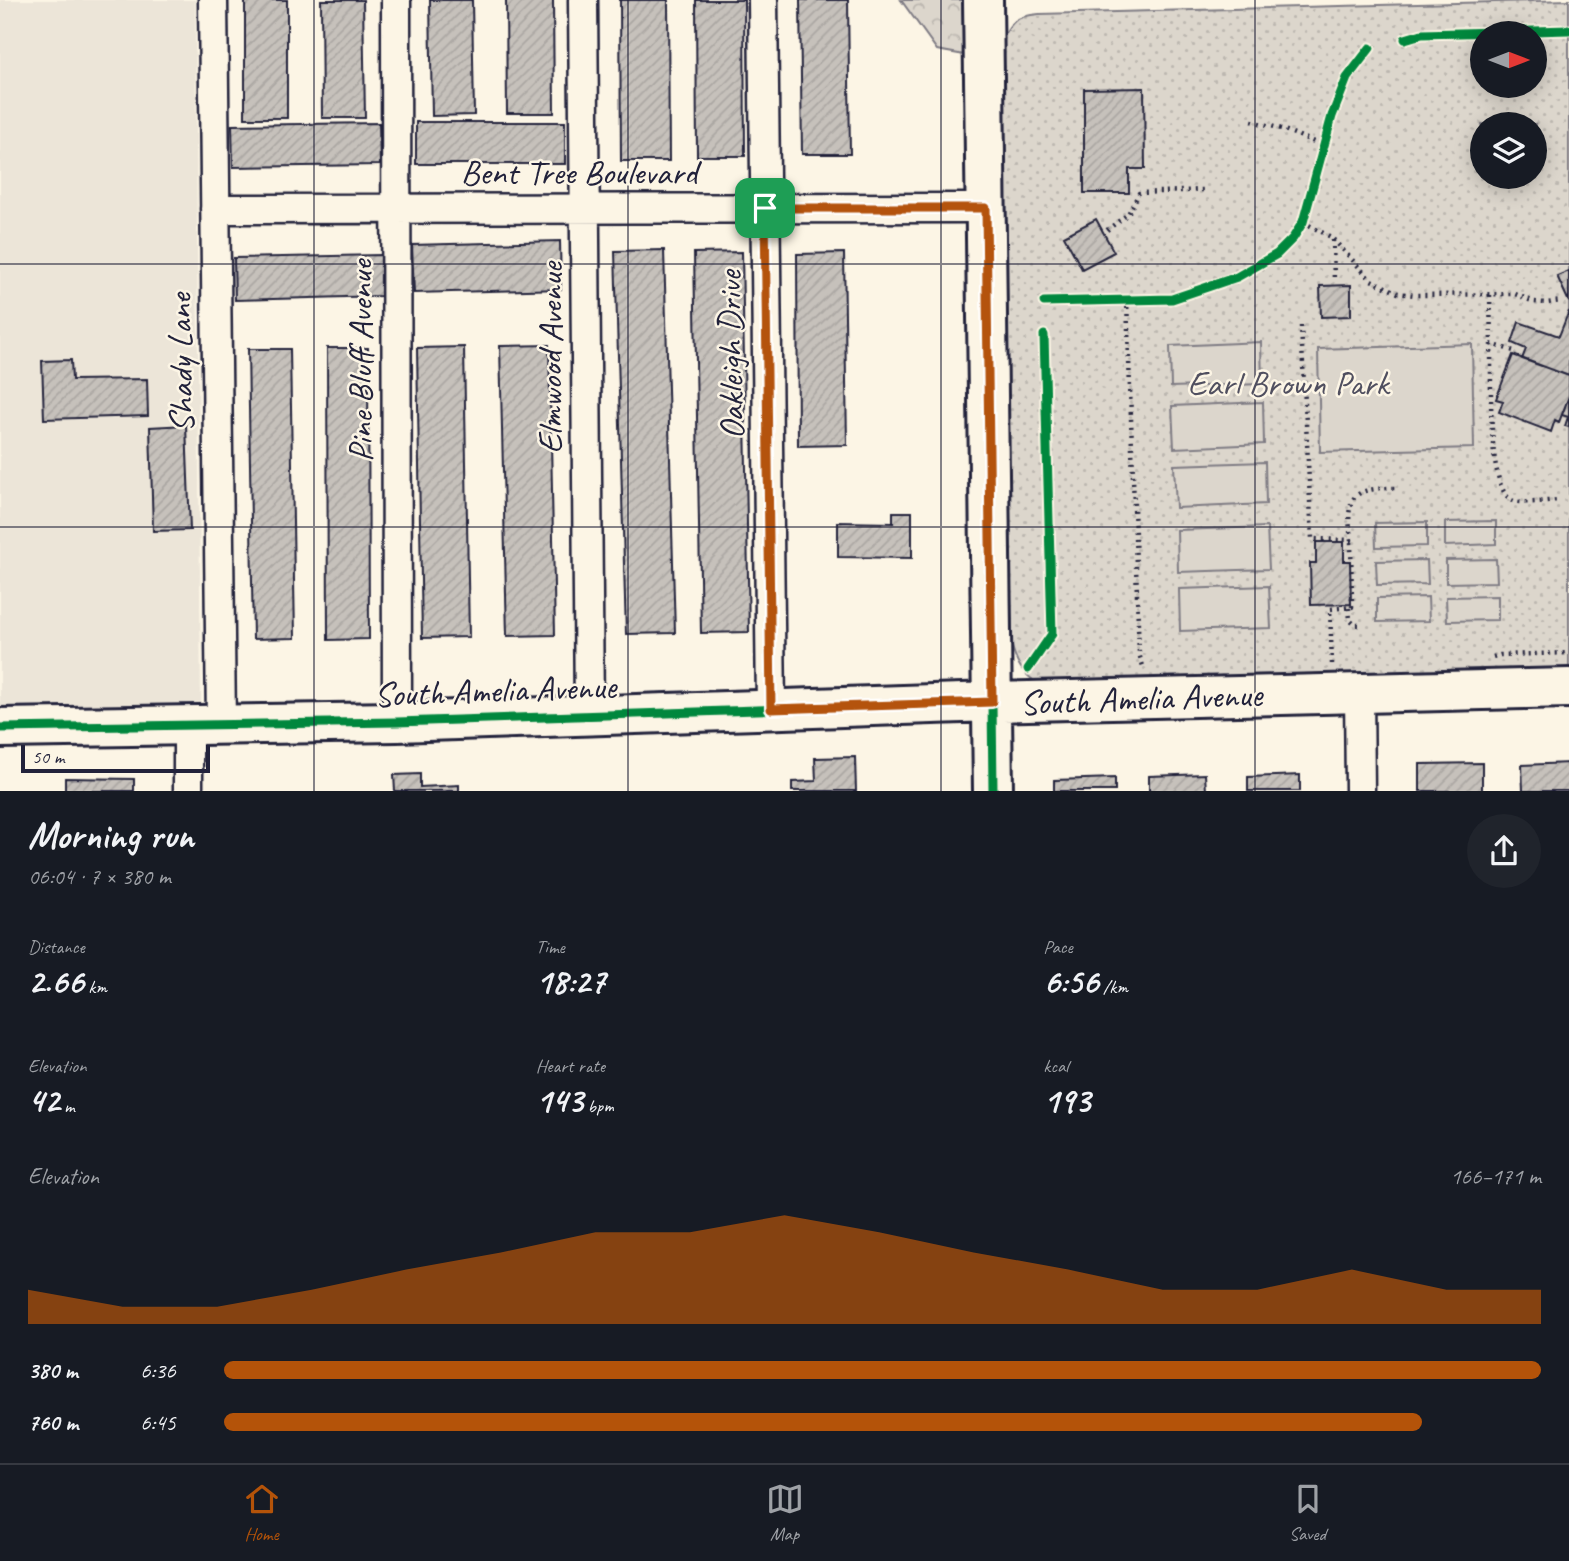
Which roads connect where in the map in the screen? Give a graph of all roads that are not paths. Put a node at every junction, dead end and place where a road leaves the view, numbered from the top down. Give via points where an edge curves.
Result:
1 (213, 0) edge
2 (396, 0) edge
3 (583, 0) edge
4 (763, 0) edge
5 (990, 0) edge
6 (585, 208) junction
7 (765, 208) junction
8 (986, 208) junction
9 (215, 209) junction
10 (396, 209) junction
11 (1569, 688) edge
12 (1345, 692) junction
13 (992, 702) junction
14 (771, 709) junction
15 (589, 715) junction
16 (397, 722) junction
17 (204, 725) junction
18 (0, 728) edge
19 (188, 791) edge
20 (993, 791) edge
21 (1360, 791) edge

1 - 9 street, Shady Lane
2 - 10 street, Pine Bluff Avenue
3 - 6 street, Elmwood Avenue
4 - 7 street, Oakleigh Drive
5 - 8 main road
6 - 7 street, Bent Tree Boulevard
6 - 10 street, Bent Tree Boulevard
6 - 15 street, Elmwood Avenue
7 - 8 street, Bent Tree Boulevard
7 - 14 street, Oakleigh Drive
8 - 13 main road
9 - 10 street, Bent Tree Boulevard
9 - 17 street, Shady Lane
10 - 16 street, Pine Bluff Avenue
11 - 12 main road, South Amelia Avenue
12 - 13 main road, South Amelia Avenue
12 - 21 street
13 - 14 main road, South Amelia Avenue
13 - 20 main road
14 - 15 main road, South Amelia Avenue
15 - 16 main road, South Amelia Avenue
16 - 17 main road, South Amelia Avenue
17 - 18 main road, South Amelia Avenue
17 - 19 street, Shady Lane

